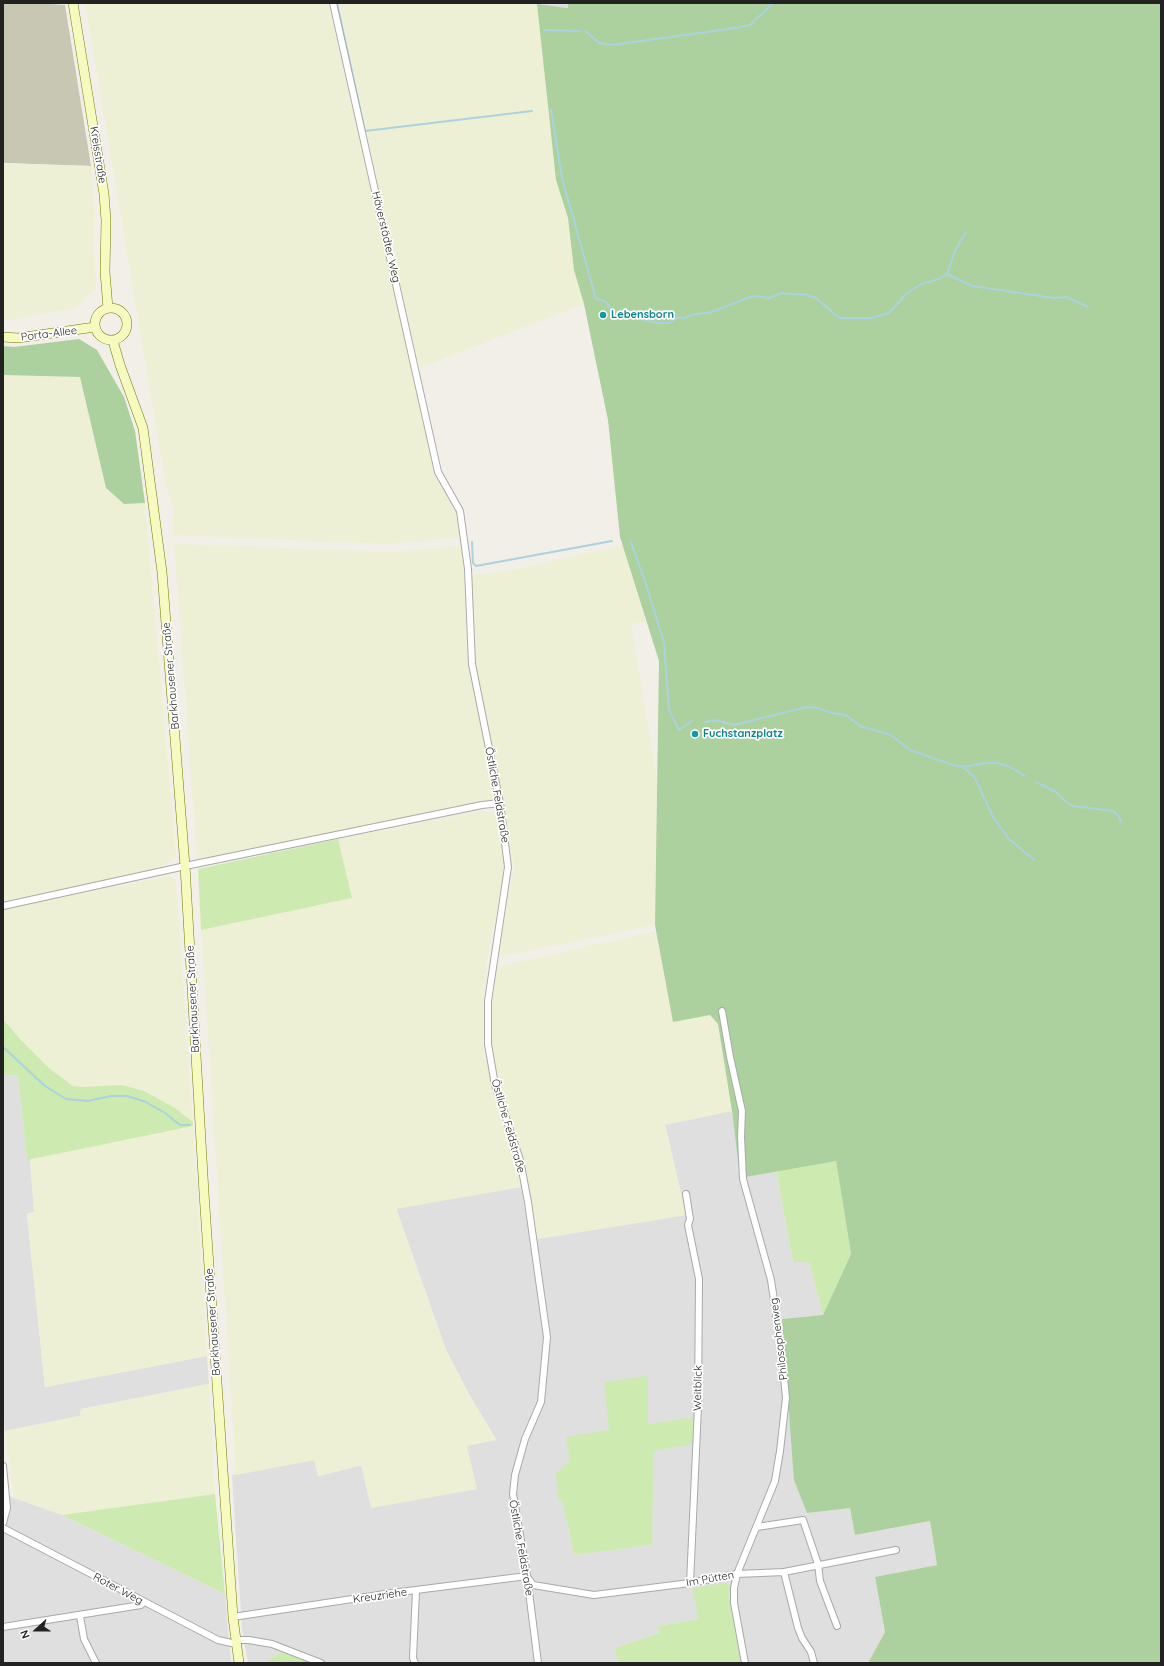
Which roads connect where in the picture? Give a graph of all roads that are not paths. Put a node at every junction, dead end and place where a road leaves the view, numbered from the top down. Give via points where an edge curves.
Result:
1 (73, 3) edge
2 (333, 3) edge
3 (108, 308) junction
4 (95, 327) junction
5 (3, 337) edge
6 (113, 341) junction
7 (438, 472) joint
8 (500, 803) junction
9 (185, 866) junction
10 (3, 906) edge
11 (722, 1011) dead end
12 (686, 1194) dead end
13 (3, 1466) edge
14 (3, 1523) edge
15 (758, 1527) junction
16 (3, 1528) edge
17 (896, 1550) dead end
18 (818, 1564) junction
19 (784, 1572) junction
20 (737, 1574) junction
21 (527, 1576) junction
22 (690, 1583) junction
23 (416, 1591) junction
24 (144, 1602) junction
25 (80, 1616) junction
26 (233, 1618) junction
27 (837, 1626) dead end
28 (3, 1628) edge
29 (236, 1642) junction
30 (96, 1663) edge
31 (239, 1663) edge
32 (321, 1663) edge
33 (415, 1663) edge
34 (538, 1663) edge
35 (745, 1663) edge
36 (814, 1663) edge

1 - 3 main road, Kreisstraße via 104,194
2 - 7 street, Häverstädter Weg
3 - 4 main road via 97,316
3 - 6 main road via 122,311 127,321 126,332
4 - 5 main road, Porta-Allee via 18,338
4 - 6 main road via 103,339
6 - 9 main road, Barkhausener Straße via 143,428 150,475 166,617
7 - 8 street, Östliche Feldstraße via 460,510 468,569 472,664
8 - 9 street
8 - 21 street, Östliche Feldstraße via 508,867 488,1001 488,1044 495,1085 520,1160 547,1337 541,1402 525,1439 512,1494
9 - 10 street
9 - 26 main road, Barkhausener Straße
11 - 15 street, Philosophenweg via 742,1111 743,1179 771,1280 786,1398 775,1481
12 - 22 street, Weitblick via 690,1219 688,1225 699,1279 698,1407
13 - 14 street via 7,1508
15 - 18 street via 803,1520
15 - 20 street, Philosophenweg
16 - 24 street, Roter Weg
17 - 18 street, Im Pütten via 880,1555
18 - 19 street, Im Pütten
18 - 27 street via 820,1581
19 - 20 street, Im Pütten
19 - 36 street via 798,1628
20 - 22 street, Im Pütten
20 - 35 street, Philosophenweg via 734,1603
21 - 22 street, Im Pütten via 533,1584 594,1595
21 - 23 street, Kreuzriehe
21 - 34 street, Östliche Feldstraße
23 - 26 street, Kreuzriehe
23 - 33 street via 413,1658
24 - 25 street via 141,1605
24 - 29 street, Roter Weg via 218,1640
25 - 28 street
25 - 30 street via 84,1639
26 - 29 main road, Barkhausener Straße
29 - 31 main road, Barkhausener Straße
29 - 32 street, Roter Weg via 249,1640 272,1644

